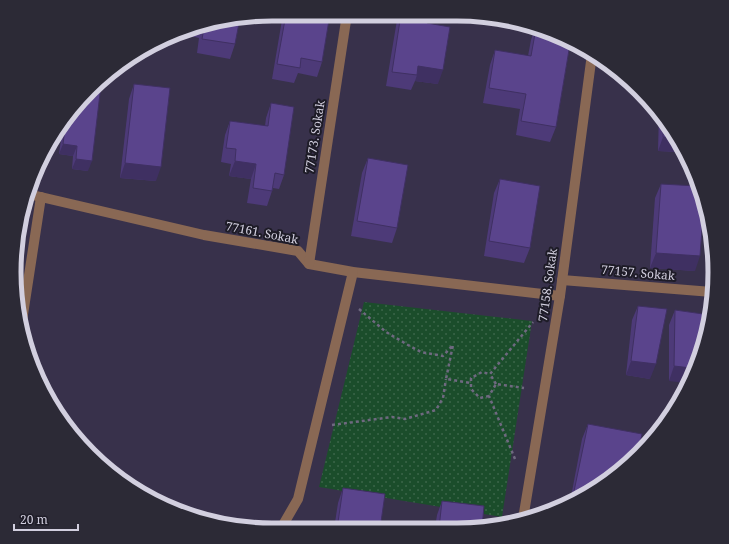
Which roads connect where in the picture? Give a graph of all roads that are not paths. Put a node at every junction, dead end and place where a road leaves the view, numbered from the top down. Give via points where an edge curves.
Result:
1 (346, 21) edge
2 (591, 60) edge
3 (33, 195) edge
4 (41, 197) junction
5 (310, 264) junction
6 (353, 272) junction
7 (562, 280) junction
8 (707, 292) edge
9 (560, 296) junction
10 (24, 309) edge
11 (524, 514) edge
12 (284, 523) edge

1 - 5 street, 77173. Sokak
2 - 7 street, 77158. Sokak
3 - 4 street, 77161. Sokak
4 - 5 street, 77161. Sokak via 204,235 298,251
4 - 10 street
5 - 6 street
6 - 9 street
6 - 12 street via 298,499
7 - 8 street, 77157. Sokak
7 - 9 street, 77158. Sokak
9 - 11 street, 77158. Sokak

